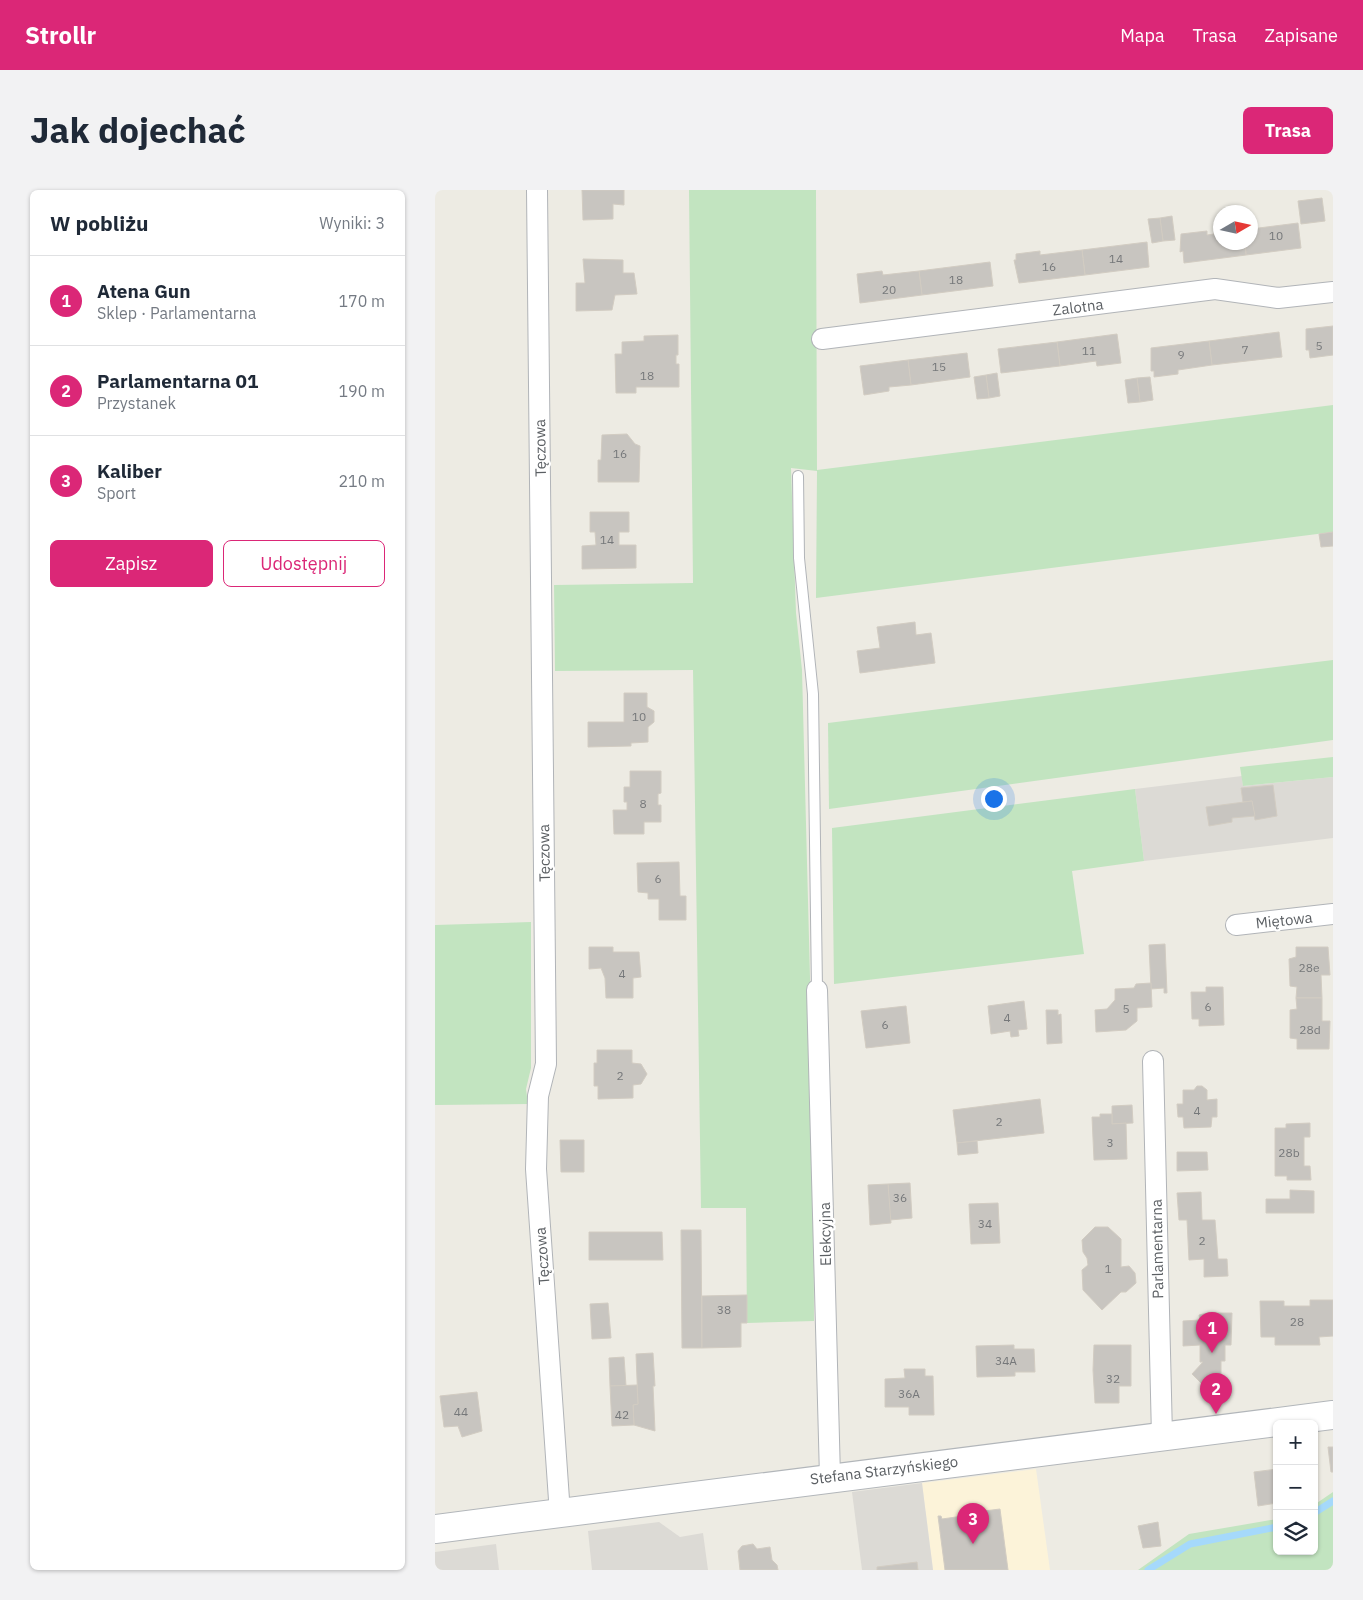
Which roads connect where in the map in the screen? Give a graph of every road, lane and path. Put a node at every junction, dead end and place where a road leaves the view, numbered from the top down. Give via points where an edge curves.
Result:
1 (537, 190) edge
2 (1333, 292) edge
3 (822, 339) dead end
4 (798, 476) dead end
5 (1333, 914) edge
6 (1236, 925) dead end
7 (817, 990) joint
8 (1153, 1062) dead end
9 (1333, 1415) edge
10 (1162, 1436) junction
11 (830, 1477) junction
12 (560, 1514) junction
13 (435, 1529) edge

1 - 12 street, Tęczowa via 547,1064 538,1096 536,1168
2 - 3 street, Zalotna via 1278,298 1215,289
4 - 7 lane via 799,558 813,694
5 - 6 street, Miętowa
7 - 11 street, Elekcyjna
8 - 10 street, Parlamentarna
9 - 10 street, Stefana Starzyńskiego
10 - 11 street, Stefana Starzyńskiego via 1025,1459
11 - 12 street, Stefana Starzyńskiego
12 - 13 street, Stefana Starzyńskiego

